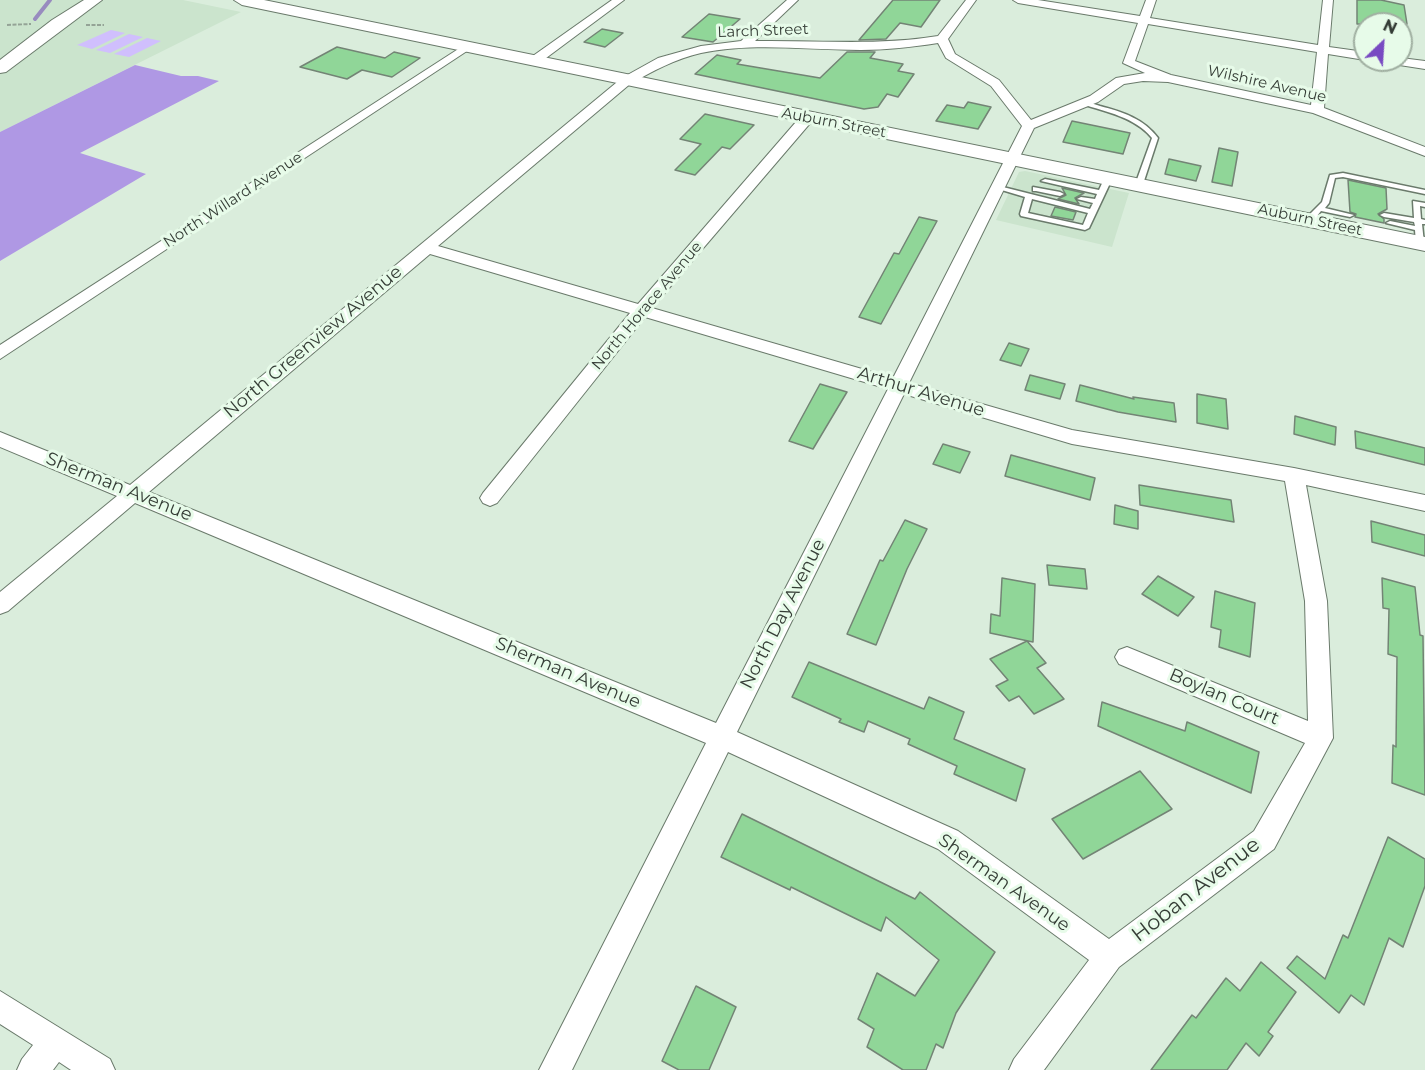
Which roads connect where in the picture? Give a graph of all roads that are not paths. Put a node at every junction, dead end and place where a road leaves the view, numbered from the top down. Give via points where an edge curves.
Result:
1 (94, 0) edge
2 (619, 0) edge
3 (793, 0) edge
4 (971, 0) edge
5 (1018, 0) edge
6 (1151, 0) edge
7 (1328, 0) edge
8 (253, 1) edge
9 (1143, 20) junction
10 (942, 39) junction
11 (746, 44) junction
12 (908, 45) junction
13 (466, 48) junction
14 (1322, 49) junction
15 (1353, 54) edge
16 (950, 56) junction
17 (534, 61) junction
18 (1130, 63) junction
19 (0, 68) edge
20 (1168, 78) junction
21 (626, 81) junction
22 (1120, 81) junction
23 (1084, 103) junction
24 (1317, 110) junction
25 (807, 118) junction
26 (1029, 126) junction
27 (1425, 152) edge
28 (1014, 159) junction
29 (1050, 174) junction
30 (1139, 185) junction
31 (1105, 186) junction
32 (999, 188) junction
33 (1036, 189) junction
34 (1425, 192) edge
35 (1060, 194) dead end
36 (1029, 196) junction
37 (1081, 199) dead end
38 (1097, 202) junction
39 (1425, 205) edge
40 (1318, 210) junction
41 (1350, 211) dead end
42 (1093, 212) junction
43 (1384, 218) dead end
44 (1421, 232) edge
45 (424, 247) junction
46 (640, 312) junction
47 (0, 353) edge
48 (898, 384) junction
49 (0, 439) edge
50 (1294, 475) junction
51 (135, 493) junction
52 (490, 498) dead end
53 (1425, 503) edge
54 (0, 605) edge
55 (1127, 657) dead end
56 (721, 737) junction
57 (1321, 738) junction
58 (1109, 957) junction
59 (0, 1006) edge
60 (56, 1042) junction
61 (33, 1070) edge
62 (99, 1070) edge
63 (555, 1070) edge
64 (1025, 1070) edge

1 - 19 main road
2 - 17 street
3 - 11 street
4 - 10 street
5 - 9 street
6 - 9 street
7 - 14 street
8 - 13 main road, Auburn Street
9 - 14 street
9 - 18 street
10 - 12 street, Larch Street
10 - 16 street
11 - 12 street, Larch Street
11 - 21 street, Larch Street via 668,56
12 - 16 street, Larch Street
13 - 17 main road, Auburn Street
13 - 47 street, North Willard Avenue
14 - 15 street
14 - 24 street
16 - 26 street, Larch Street via 995,83
17 - 21 main road, Auburn Street
18 - 20 street
18 - 22 street
20 - 22 street
20 - 24 street, Wilshire Avenue
21 - 25 main road, Auburn Street
21 - 45 street, North Greenview Avenue
22 - 23 street
23 - 26 street
23 - 30 lane via 1149,129 1155,138
24 - 27 street, Wilshire Avenue
25 - 28 main road, Auburn Street
25 - 46 street, North Horace Avenue
26 - 28 street
28 - 29 main road, Auburn Street
28 - 32 street, North Day Avenue
29 - 31 main road, Auburn Street
29 - 33 lane
30 - 31 main road, Auburn Street
30 - 40 main road, Auburn Street
31 - 38 lane
32 - 36 lane
32 - 48 street, North Day Avenue
33 - 35 lane
33 - 36 lane
34 - 40 lane via 1332,176
36 - 42 lane
36 - 42 lane via 1024,214 1085,228
37 - 38 lane
38 - 42 lane
39 - 44 lane via 1416,203
40 - 41 lane
40 - 44 main road, Auburn Street
43 - 44 lane
45 - 46 street, Arthur Avenue
45 - 51 street, North Greenview Avenue
46 - 48 street, Arthur Avenue
46 - 52 street, North Horace Avenue
48 - 50 street, Arthur Avenue via 1072,437
48 - 56 street, North Day Avenue
49 - 51 street, Sherman Avenue
50 - 53 street, Arthur Avenue
50 - 57 street via 1316,601
51 - 54 street, North Greenview Avenue
51 - 56 street, Sherman Avenue
55 - 57 street, Boylan Court
56 - 58 street, Sherman Avenue via 948,840
56 - 63 street, North Day Avenue
57 - 58 street, Hoban Avenue via 1264,840
58 - 64 street, Hoban Avenue
59 - 60 street
60 - 61 street
60 - 62 street

